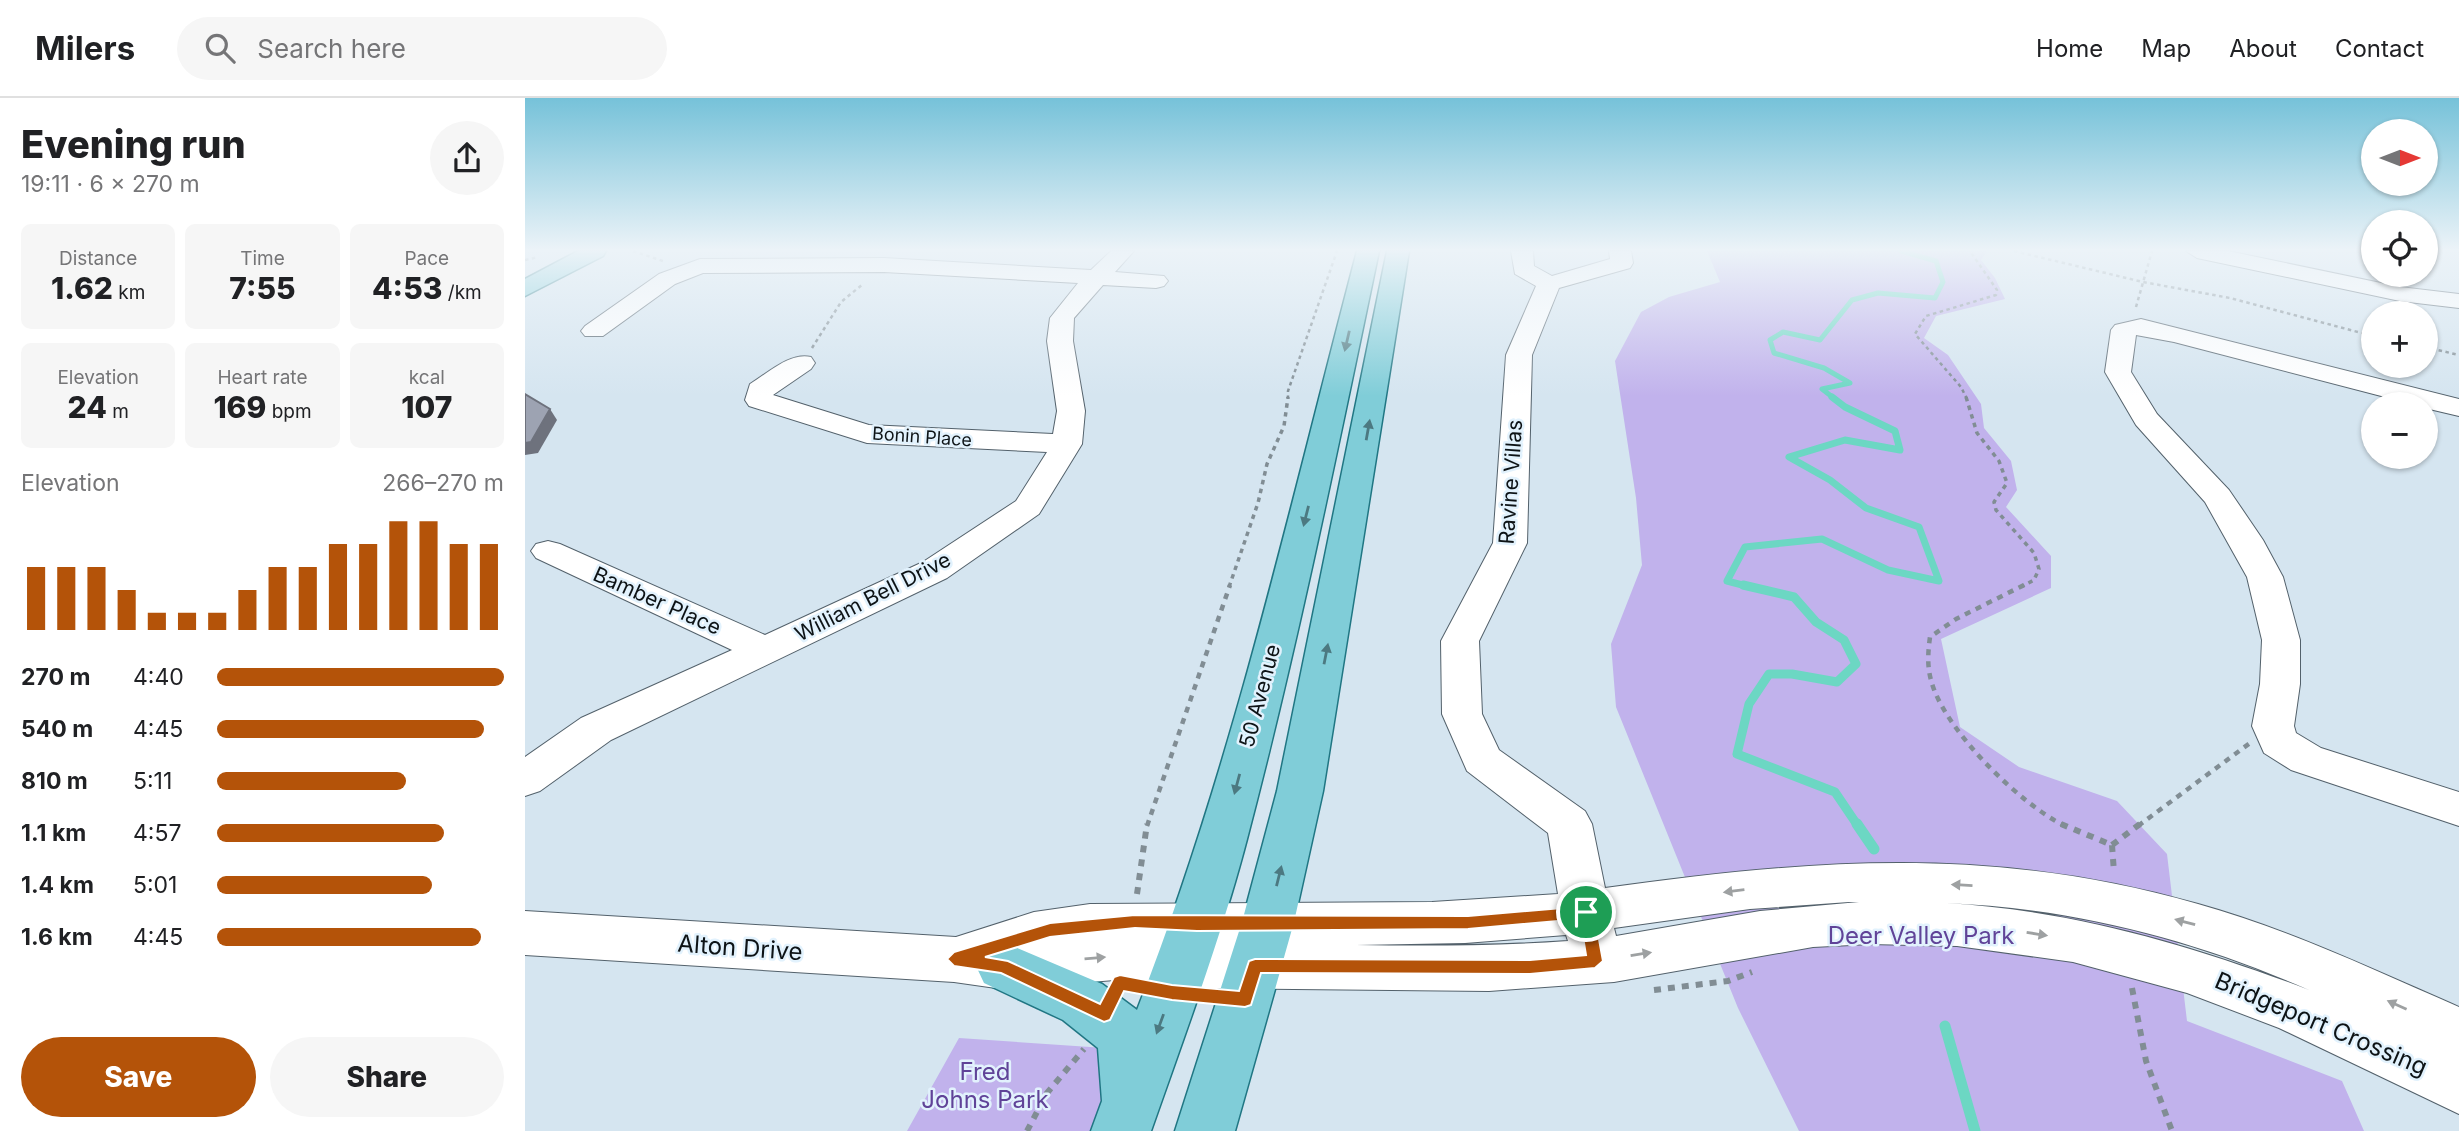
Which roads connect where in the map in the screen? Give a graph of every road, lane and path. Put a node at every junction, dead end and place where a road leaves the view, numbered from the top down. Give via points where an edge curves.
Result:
1 (639, 299) edge
2 (844, 299) edge
3 (1076, 299) edge
4 (1320, 299) edge
5 (1356, 299) edge
6 (1390, 299) edge
7 (1543, 299) edge
8 (1982, 299) edge
9 (2139, 299) edge
10 (2235, 299) edge
11 (2131, 328) junction
12 (594, 331) dead end
13 (2361, 333) edge
14 (2438, 350) edge
15 (2459, 355) edge
16 (803, 363) joint
17 (2459, 408) edge
18 (1067, 443) junction
19 (548, 551) dead end
20 (766, 650) junction
21 (2273, 726) junction
22 (525, 779) edge
23 (2459, 809) edge
24 (1586, 912) junction
25 (1135, 921) junction
26 (525, 933) edge
27 (1189, 944) junction
28 (1262, 944) junction
29 (1595, 961) junction
30 (979, 963) junction
31 (1758, 970) dead end
32 (2131, 981) dead end
33 (2144, 985) dead end
34 (1640, 991) dead end
35 (1104, 1014) junction
36 (2459, 1033) edge
37 (2459, 1086) edge
38 (1126, 1118) edge
39 (1027, 1131) edge
40 (1205, 1131) edge

1 - 12 street
2 - 16 path
3 - 18 street, William Bell Drive via 1062,318 1071,411
4 - 25 path via 1289,391 1290,404 1277,449 1269,459 1258,503 1147,823
5 -> 27 main road, 50 Avenue via 1272,651
28 -> 6 main road via 1300,791
7 - 24 street, Ravine Villas via 1519,355 1510,543 1460,641 1462,713 1482,760 1569,824
8 - 21 path via 1926,316 1915,334 1962,388 1977,434 2005,466 2007,483 1994,502 1996,510 2034,553 2039,569 2034,580 1930,637 1926,652 1935,690 1953,725 1987,765 2047,817 2112,845
9 - 11 path
10 - 13 path
11 - 17 street via 2141,326
11 - 21 street via 2124,330 2118,372 2145,419 2218,497 2265,577 2281,639
14 - 15 path
16 - 18 street, Bonin Place via 760,390 759,400 867,433
18 - 20 street, William Bell Drive via 1028,507 935,570
19 - 20 street, Bamber Place
20 - 22 street, William Bell Drive via 596,729
21 - 23 street via 2279,742 2306,759
24 - 28 street, Bridgeport Crossing
24 - 29 street, Ravine Villas
36 -> 24 street, Bridgeport Crossing via 2253,944 2132,908 2056,893 1956,884 1793,884
25 - 27 street, Alton Drive
25 - 30 street, Alton Drive via 1050,930
26 - 30 street, Alton Drive
27 - 28 street, Bridgeport Crossing
30 -> 27 street, Alton Drive via 1127,956
27 -> 38 main road, 50 Avenue
28 - 29 street, Bridgeport Crossing via 1530,967
28 - 40 main road
29 -> 37 street, Bridgeport Crossing via 1785,929 1852,924 2012,930 2127,952 2209,975 2284,1003
30 - 35 main road
31 - 34 path via 1728,981
32 - 33 path
35 - 38 main road via 1120,1033 1128,1056
35 - 39 path via 1090,1040 1047,1093

